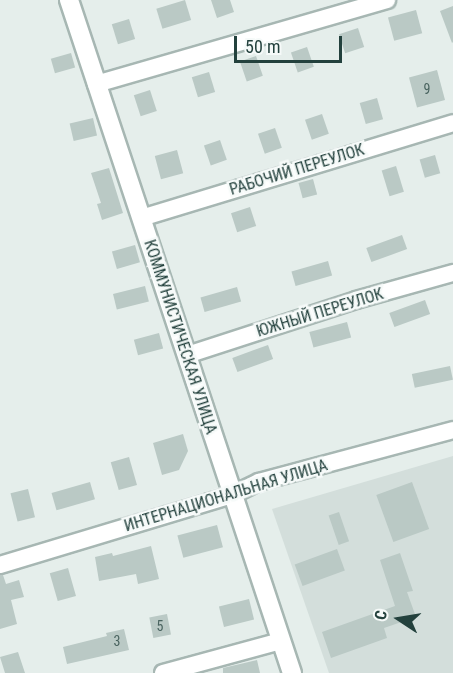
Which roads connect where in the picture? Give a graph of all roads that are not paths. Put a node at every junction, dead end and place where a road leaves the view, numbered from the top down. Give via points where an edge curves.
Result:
1 (69, 0) edge
2 (387, 0) edge
3 (96, 84) junction
4 (453, 123) edge
5 (141, 218) junction
6 (453, 273) edge
7 (187, 355) junction
8 (453, 430) edge
9 (232, 495) junction
10 (0, 565) edge
11 (281, 641) junction
12 (163, 673) edge
13 (292, 673) edge

1 - 3 street, КОММУНИСТИЧЕСКАЯ УЛИЦА
2 - 3 street
3 - 5 street, КОММУНИСТИЧЕСКАЯ УЛИЦА
4 - 5 street, РАБОЧИЙ ПЕРЕУЛОК
5 - 7 street, КОММУНИСТИЧЕСКАЯ УЛИЦА
6 - 7 street, ЮЖНЫЙ ПЕРЕУЛОК
7 - 9 street, КОММУНИСТИЧЕСКАЯ УЛИЦА
8 - 9 street, ИНТЕРНАЦИОНАЛЬНАЯ УЛИЦА via 259,482
9 - 10 street, ИНТЕРНАЦИОНАЛЬНАЯ УЛИЦА
9 - 11 street, КОММУНИСТИЧЕСКАЯ УЛИЦА
11 - 12 street
11 - 13 street, КОММУНИСТИЧЕСКАЯ УЛИЦА

